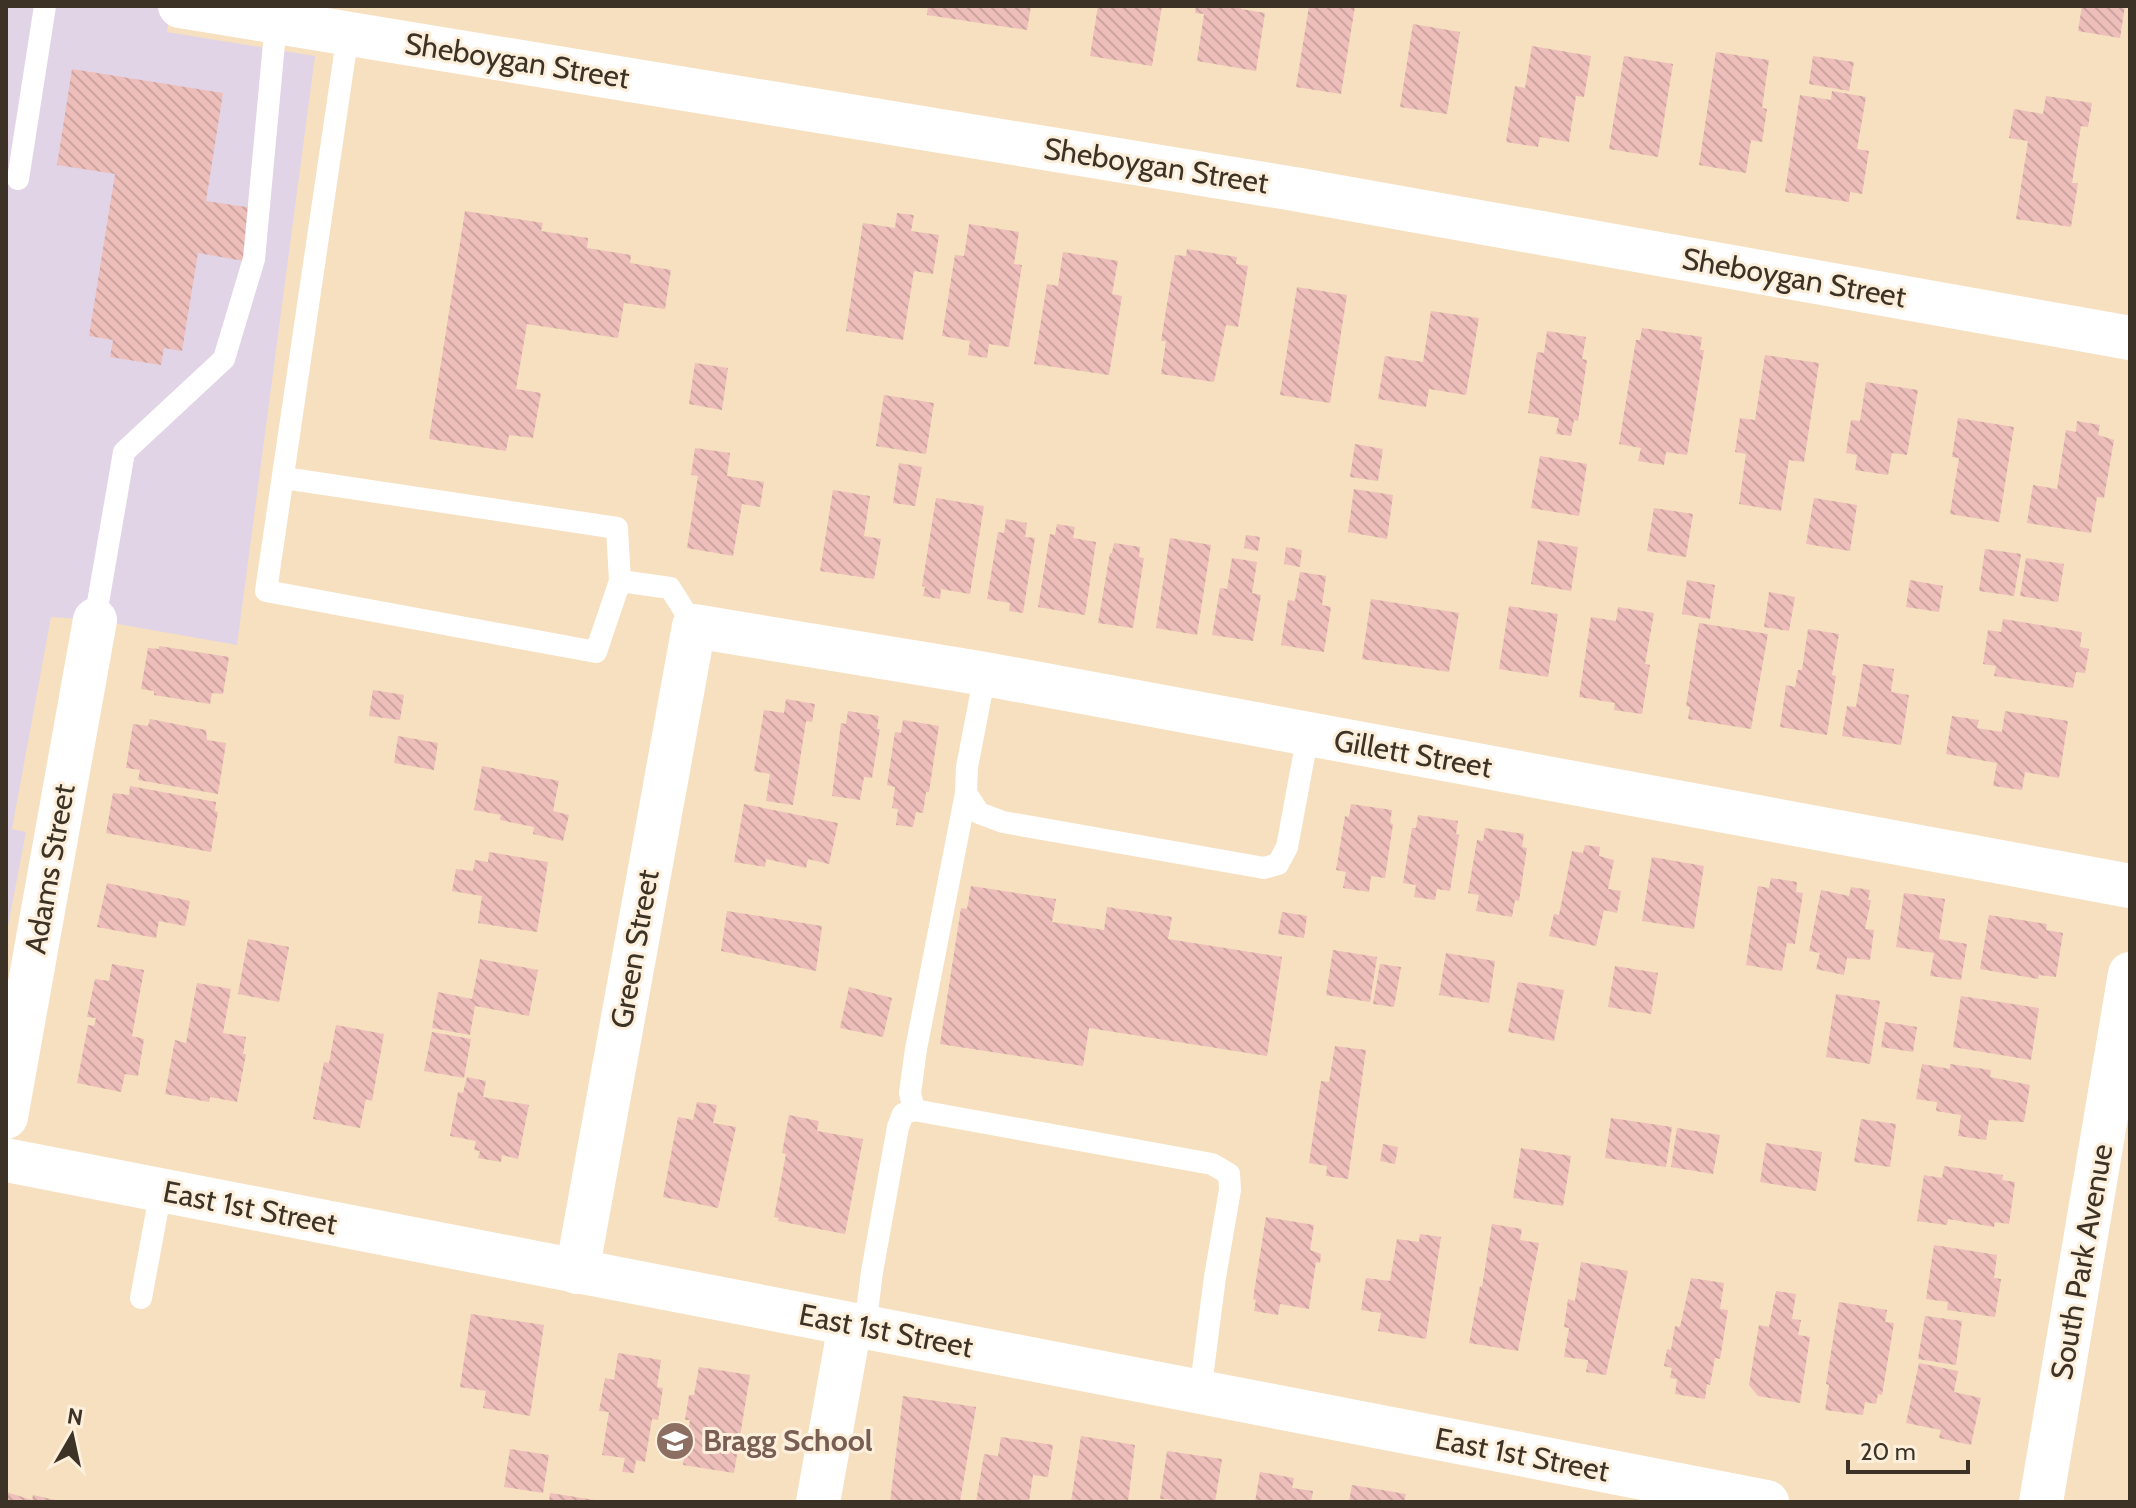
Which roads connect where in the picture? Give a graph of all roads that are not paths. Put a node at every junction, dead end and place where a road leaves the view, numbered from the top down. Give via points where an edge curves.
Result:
1 (45, 6) edge
2 (180, 6) edge
3 (276, 22) junction
4 (348, 33) junction
5 (18, 179) dead end
6 (2130, 338) edge
7 (284, 478) junction
8 (620, 581) junction
9 (95, 620) joint
10 (694, 626) junction
11 (985, 674) junction
12 (1308, 734) junction
13 (966, 793) junction
14 (2130, 886) edge
15 (2130, 974) edge
16 (914, 1110) junction
17 (6, 1117) edge
18 (6, 1160) edge
19 (161, 1190) junction
20 (577, 1272) junction
21 (141, 1298) dead end
22 (857, 1326) junction
23 (1200, 1393) junction
24 (818, 1502) edge
25 (1767, 1502) edge
26 (2041, 1502) edge

1 - 5 lane
2 - 3 street, Sheboygan Street
3 - 4 street, Sheboygan Street
3 - 9 lane via 254,259 224,359 124,452
4 - 6 street, Sheboygan Street via 1300,190
4 - 7 lane
7 - 8 lane via 617,528
7 - 8 lane via 266,591 596,652
8 - 10 lane via 670,588
9 - 17 street, Adams Street
10 - 11 street, Gillett Street
10 - 20 street, Green Street
11 - 12 street, Gillett Street
11 - 13 lane
12 - 13 lane via 1287,847 1278,864 1264,868 1003,822 979,813
12 - 14 street, Gillett Street
13 - 16 lane via 916,1049 910,1093
15 - 26 street, South Park Avenue
16 - 22 lane via 903,1114 898,1127
16 - 23 lane via 1212,1164 1229,1174
18 - 19 street, East 1st Street
19 - 20 street, East 1st Street
19 - 21 lane
20 - 22 street, East 1st Street
22 - 23 street, East 1st Street
22 - 24 street
23 - 25 street, East 1st Street

